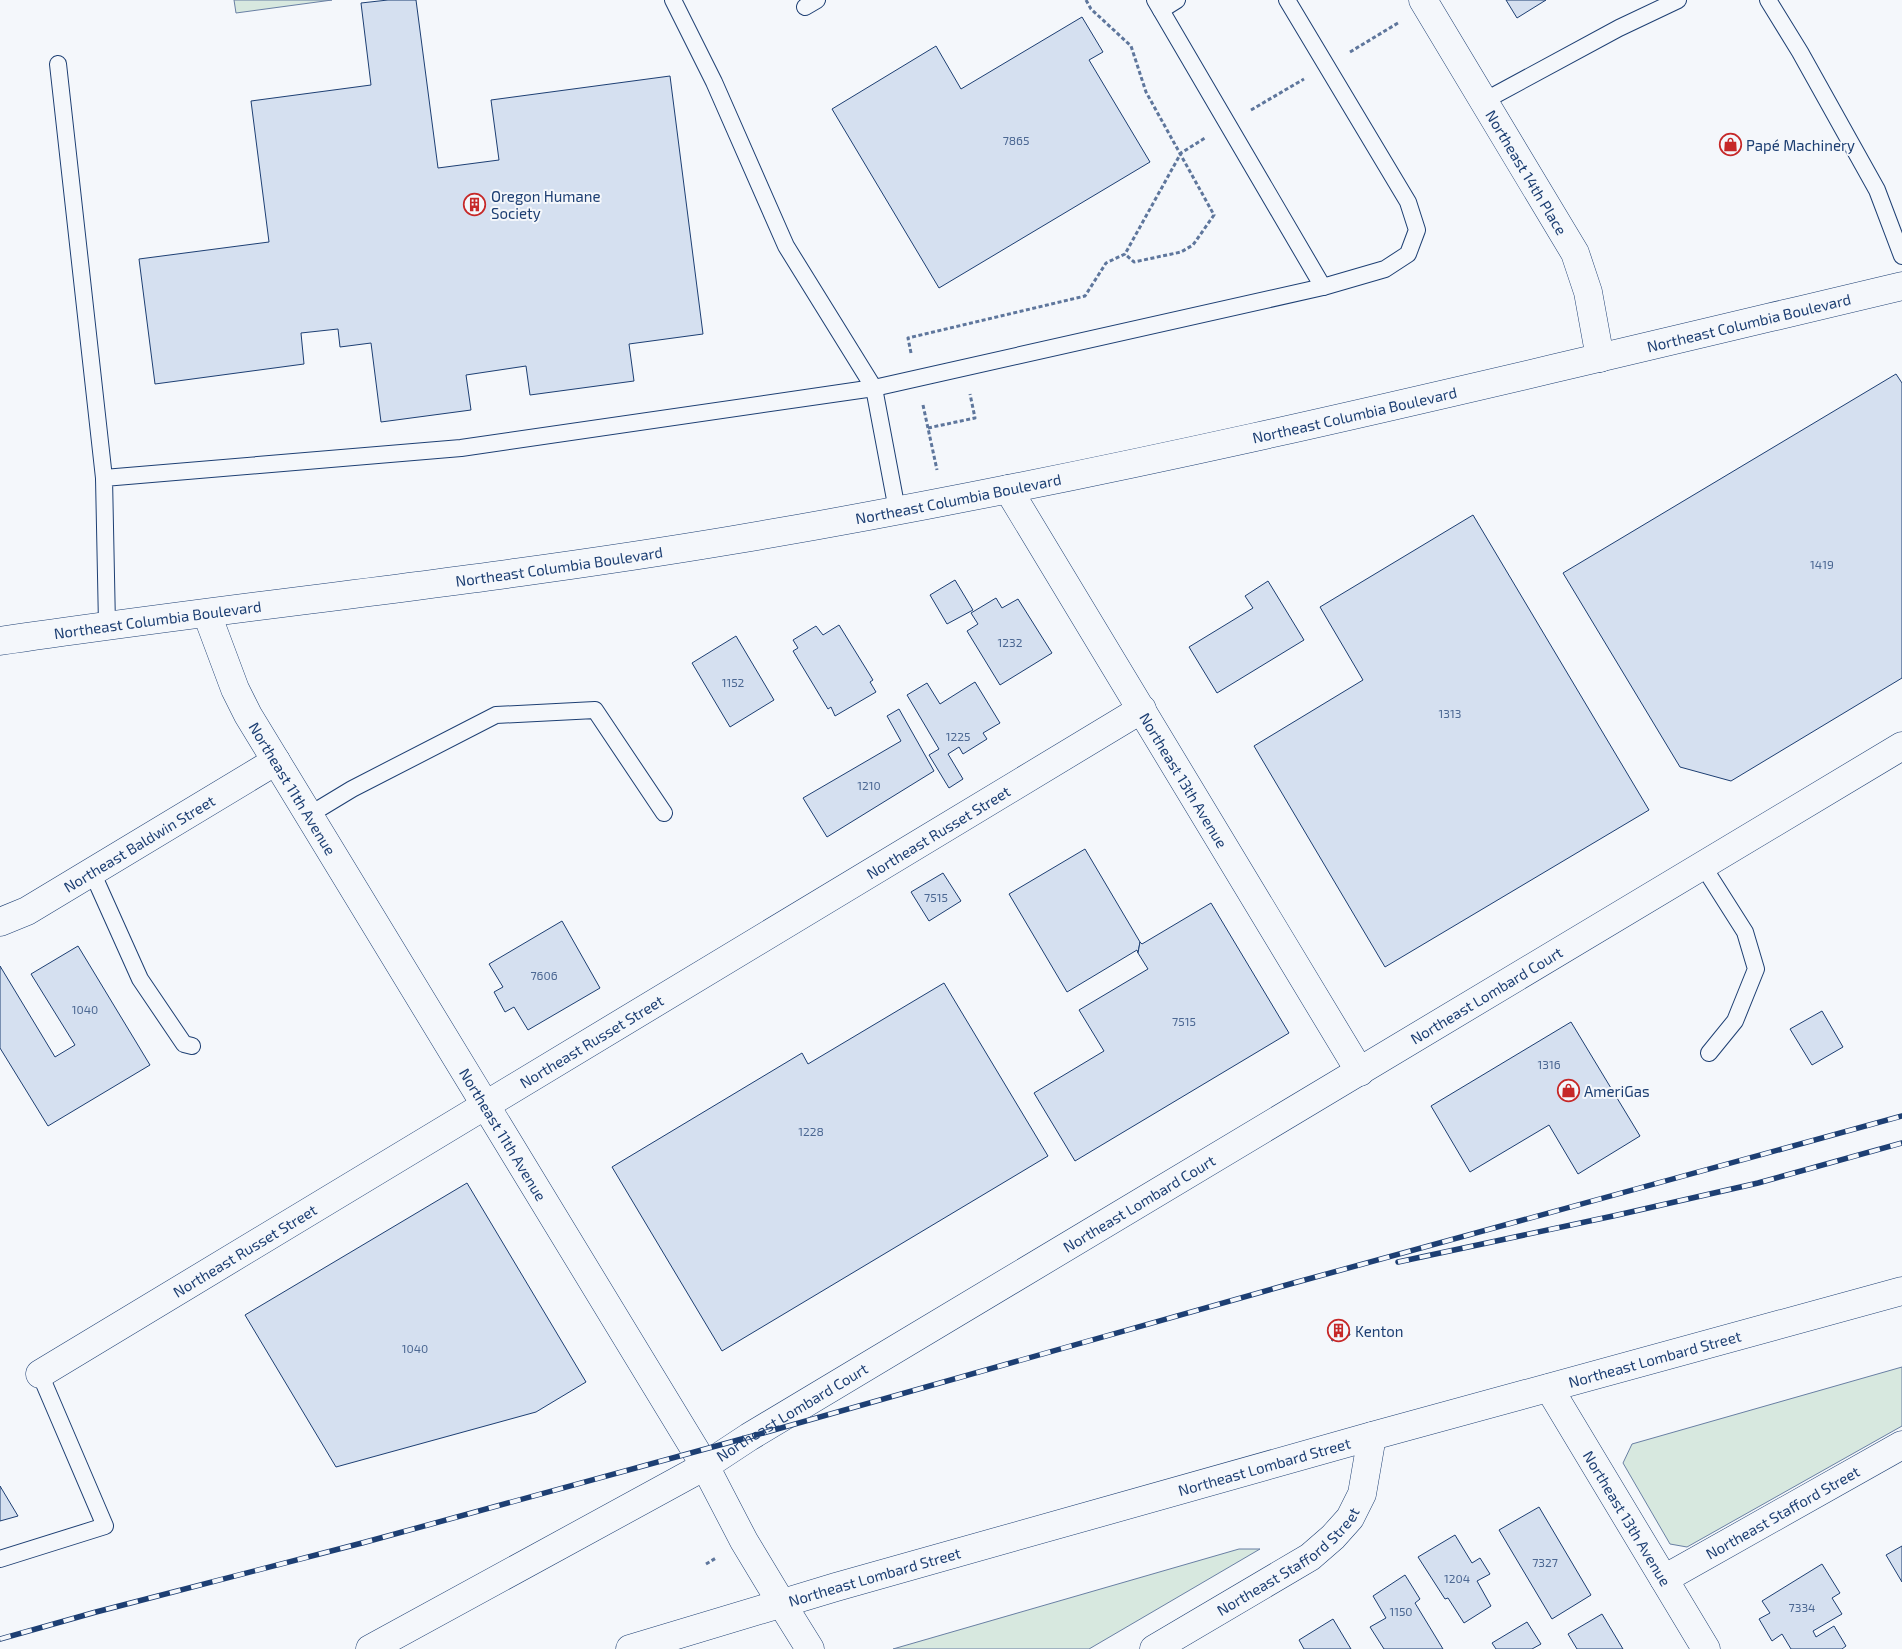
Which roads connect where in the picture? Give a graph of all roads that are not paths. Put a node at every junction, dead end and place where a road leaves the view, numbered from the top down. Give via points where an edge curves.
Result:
1 (673, 0) edge
2 (1177, 0) edge
3 (1287, 0) edge
4 (1678, 0) edge
5 (1768, 0) edge
6 (1425, 3) edge
7 (1158, 5) edge
8 (58, 64) dead end
9 (1484, 101) junction
10 (1902, 256) edge
11 (1902, 286) edge
12 (1323, 287) junction
13 (1600, 358) junction
14 (874, 388) junction
15 (104, 478) junction
16 (1008, 489) junction
17 (897, 510) junction
18 (207, 614) junction
19 (106, 625) junction
20 (0, 641) edge
21 (1142, 710) junction
22 (1902, 746) edge
23 (276, 761) junction
24 (664, 813) dead end
25 (309, 815) junction
26 (1703, 866) junction
27 (92, 872) junction
28 (0, 922) edge
29 (192, 1046) dead end
30 (1709, 1054) dead end
31 (1360, 1072) junction
32 (486, 1105) junction
33 (1902, 1292) edge
34 (40, 1374) joint
35 (1549, 1388) junction
36 (1372, 1436) junction
37 (1902, 1445) edge
38 (705, 1466) junction
39 (0, 1559) edge
40 (1664, 1579) junction
41 (782, 1604) junction
42 (370, 1649) edge
43 (630, 1649) edge
44 (810, 1649) edge
45 (1154, 1649) edge
46 (1706, 1649) edge

1 - 14 lane via 714,82 786,246
2 - 7 lane
3 - 12 lane via 1408,202 1417,230 1408,254 1385,269
4 - 9 lane
5 - 10 lane via 1877,190
6 - 9 street, Northeast 14th Place
7 - 12 lane
8 - 15 lane
9 - 13 street, Northeast 14th Place via 1575,253 1588,292
11 - 13 street, Northeast Columbia Boulevard
12 - 14 lane
13 - 16 street, Northeast Columbia Boulevard
14 - 15 lane via 461,448
14 - 17 lane
15 - 19 lane
16 - 17 street, Northeast Columbia Boulevard
16 - 21 street, Northeast 13th Avenue
17 - 18 street, Northeast Columbia Boulevard via 733,540 561,566
18 - 19 street, Northeast Columbia Boulevard
18 - 23 street, Northeast 11th Avenue via 235,688
19 - 20 street, Northeast Columbia Boulevard
21 - 31 street, Northeast 13th Avenue
21 - 32 street, Northeast Russet Street
22 - 26 street, Northeast Lombard Court
23 - 25 street, Northeast 11th Avenue
23 - 27 street, Northeast Baldwin Street
24 - 25 lane via 595,710 496,715
25 - 32 street, Northeast 11th Avenue
26 - 30 lane via 1745,932 1756,969 1735,1021
26 - 31 street, Northeast Lombard Court
27 - 28 street, Northeast Baldwin Street via 27,911
27 - 29 lane via 140,978 184,1044
31 - 38 street, Northeast Lombard Court
32 - 34 street, Northeast Russet Street
32 - 38 street, Northeast 11th Avenue
33 - 35 street, Northeast Lombard Street
34 - 39 lane via 105,1526
35 - 36 street, Northeast Lombard Street
35 - 40 street, Northeast 13th Avenue
36 - 41 street, Northeast Lombard Street
36 - 45 street, Northeast Stafford Street via 1362,1494 1350,1518 1333,1537 1310,1557
37 - 40 street, Northeast Stafford Street
38 - 41 street, Northeast 11th Avenue
38 - 42 street, Northeast Lombard Court
40 - 46 street, Northeast 13th Avenue
41 - 43 street, Northeast Lombard Street
41 - 44 street, Northeast 11th Avenue

